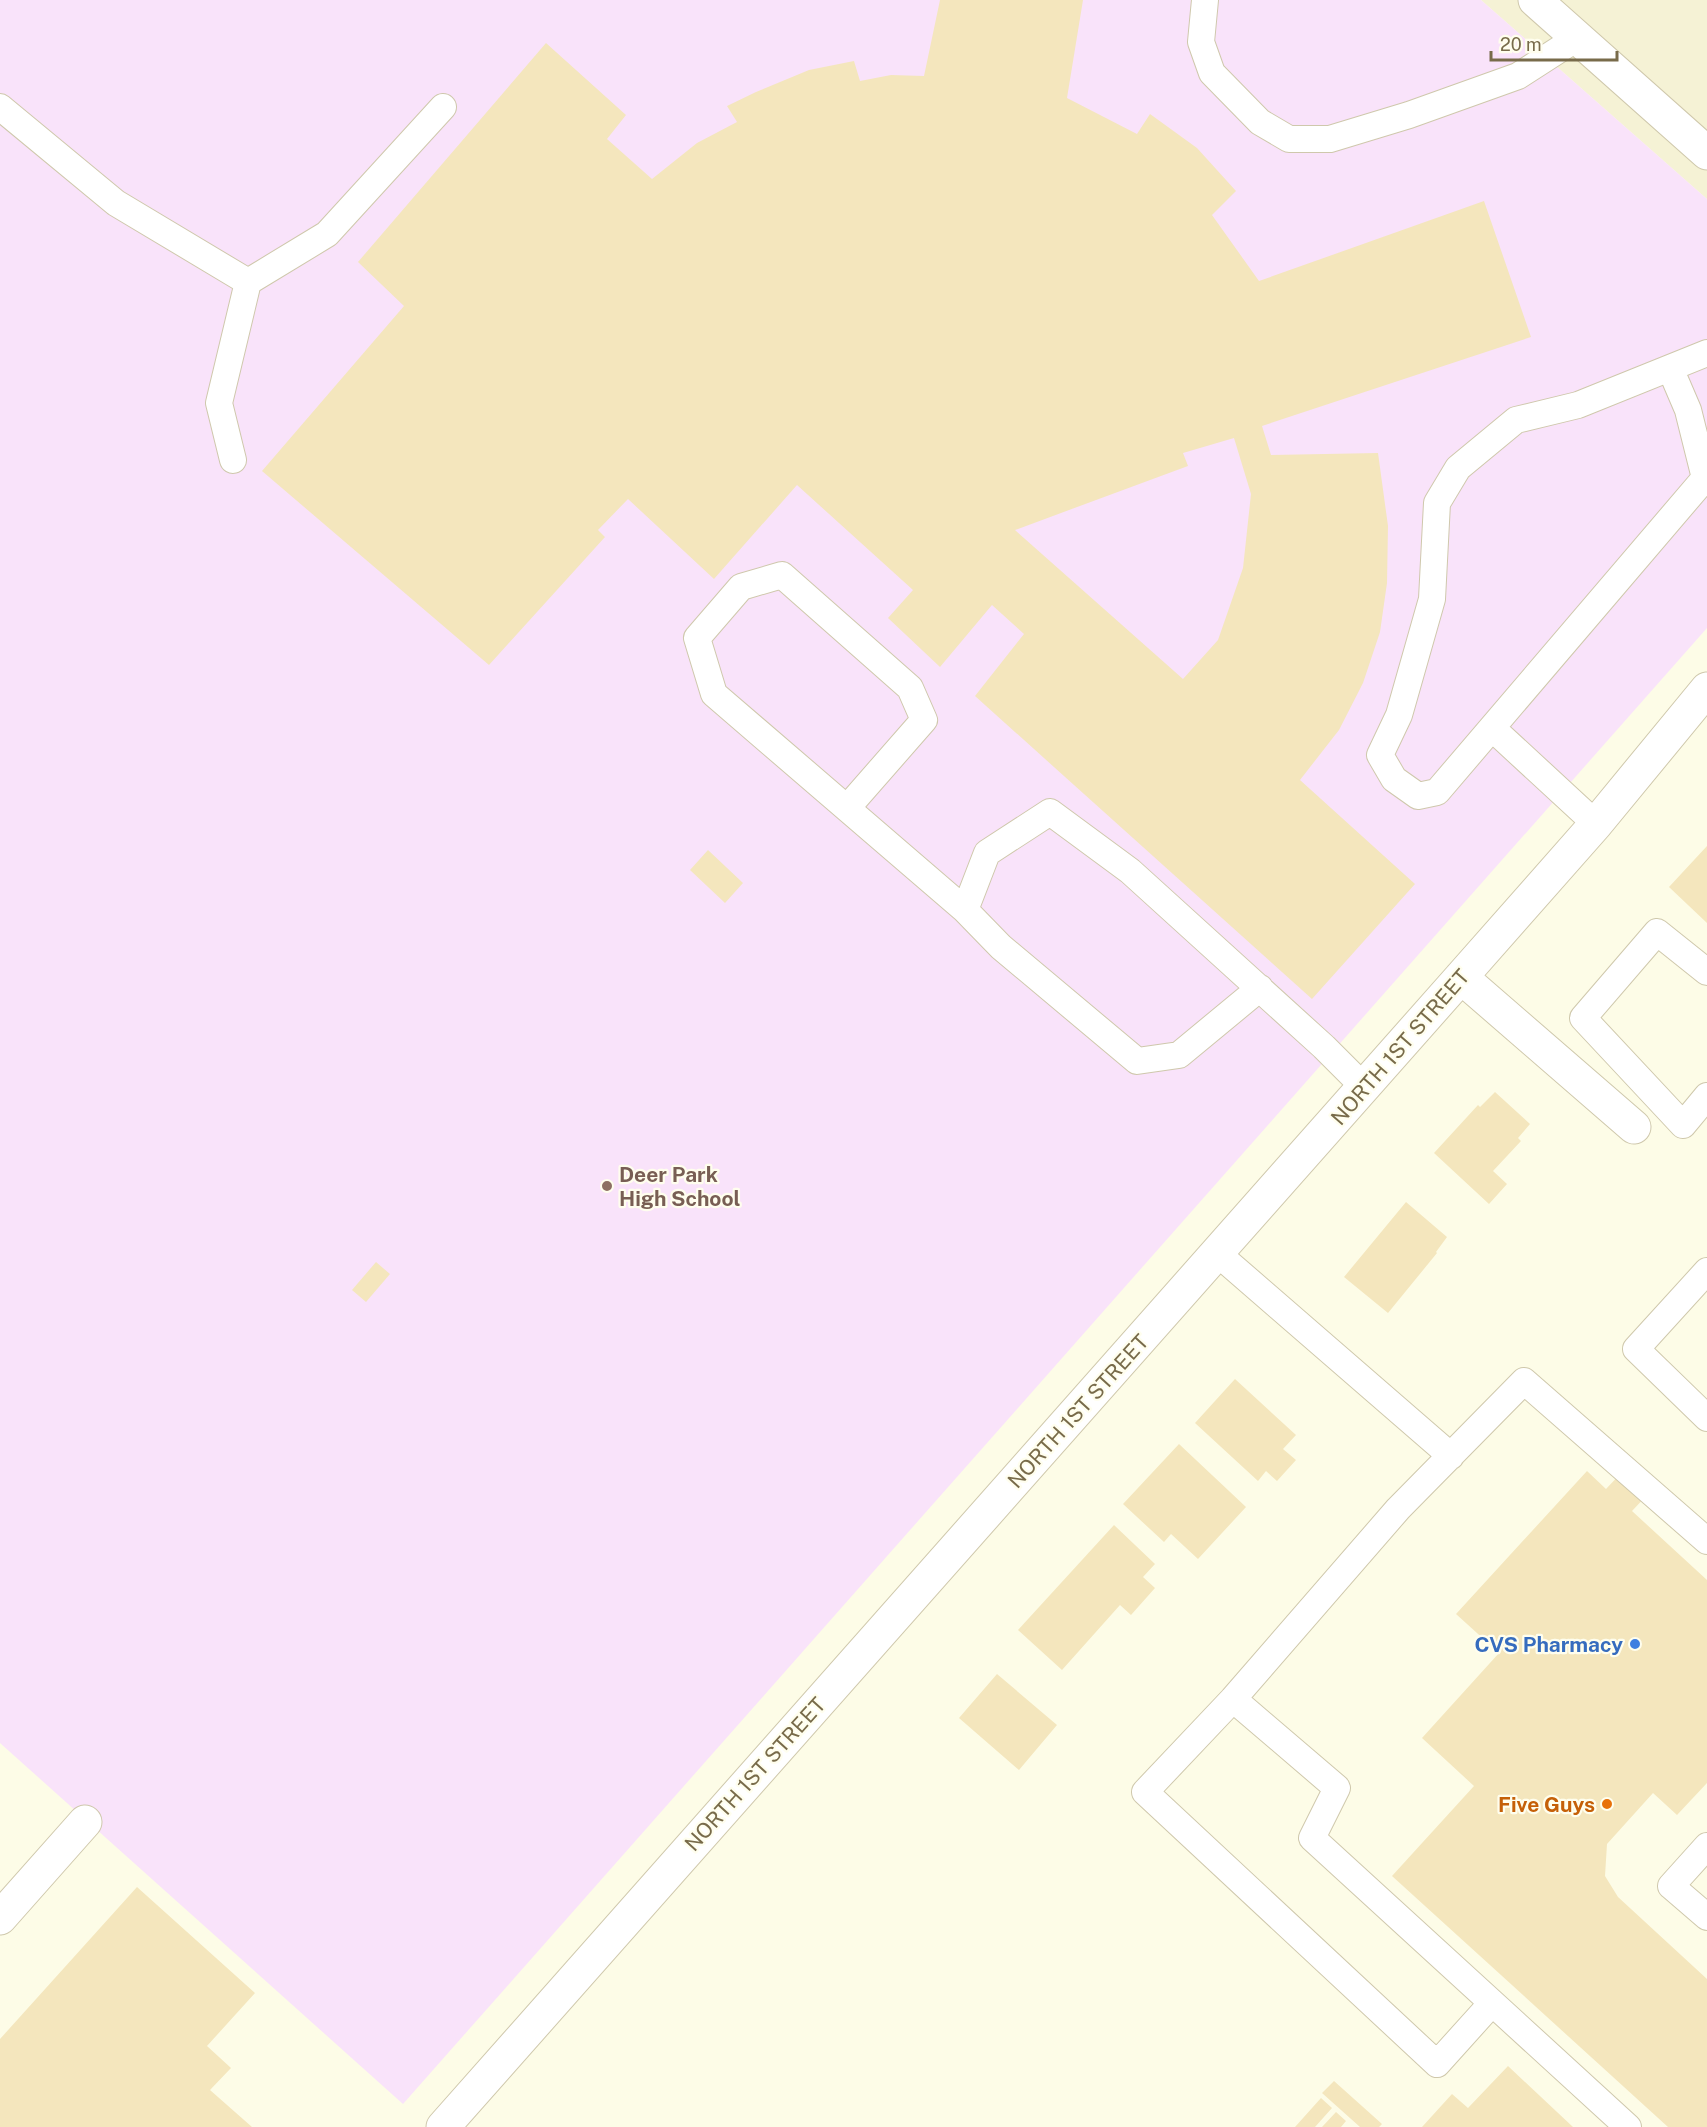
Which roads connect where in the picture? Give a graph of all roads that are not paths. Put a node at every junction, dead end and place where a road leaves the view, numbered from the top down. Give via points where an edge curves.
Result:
1 (1205, 0) edge
2 (1535, 0) edge
3 (1577, 38) junction
4 (0, 107) edge
5 (443, 107) dead end
6 (1707, 153) edge
7 (248, 282) junction
8 (1707, 353) edge
9 (1670, 368) junction
10 (233, 460) dead end
11 (1707, 689) edge
12 (1492, 728) junction
13 (847, 808) junction
14 (1596, 824) junction
15 (965, 910) junction
16 (1707, 972) edge
17 (1461, 977) junction
18 (1260, 988) junction
19 (1364, 1087) junction
20 (1707, 1096) edge
21 (1634, 1127) dead end
22 (1217, 1253) junction
23 (1707, 1271) edge
24 (1707, 1418) edge
25 (1451, 1456) junction
26 (1707, 1541) edge
27 (1233, 1699) junction
28 (85, 1822) dead end
29 (1707, 1846) edge
30 (1707, 1917) edge
31 (0, 1918) edge
32 (1492, 2003) junction
33 (443, 2127) edge
34 (1628, 2127) edge

1 - 3 lane via 1200,42 1212,73 1260,122 1289,139 1330,139 1408,115 1518,76
2 - 3 street
3 - 6 street
4 - 7 lane via 116,203
5 - 7 lane via 327,234
7 - 10 lane via 219,403
8 - 9 lane
9 - 12 lane via 1688,410 1705,478
9 - 12 lane via 1578,405 1516,420 1458,468 1437,503 1432,599 1399,715 1380,755 1394,779 1418,796 1437,792
11 - 14 street, NORTH 1ST STREET
12 - 14 lane
13 - 13 lane via 714,694 697,638 741,587 782,575 910,688 924,720
13 - 15 lane
14 - 17 street, NORTH 1ST STREET
15 - 18 lane via 1001,947 1137,1060 1179,1054
15 - 18 lane via 987,853 1050,812 1130,871
16 - 20 lane via 1657,932 1583,1018 1683,1125
17 - 19 street, NORTH 1ST STREET
17 - 21 street
18 - 19 lane
19 - 22 street, NORTH 1ST STREET
22 - 25 lane
22 - 33 street, NORTH 1ST STREET
23 - 24 lane via 1636,1349
25 - 26 lane via 1524,1382
25 - 27 lane via 1398,1509
27 - 32 lane via 1337,1788 1312,1838
27 - 32 lane via 1145,1792 1437,2064
28 - 31 street
29 - 30 lane via 1671,1886
32 - 34 lane

